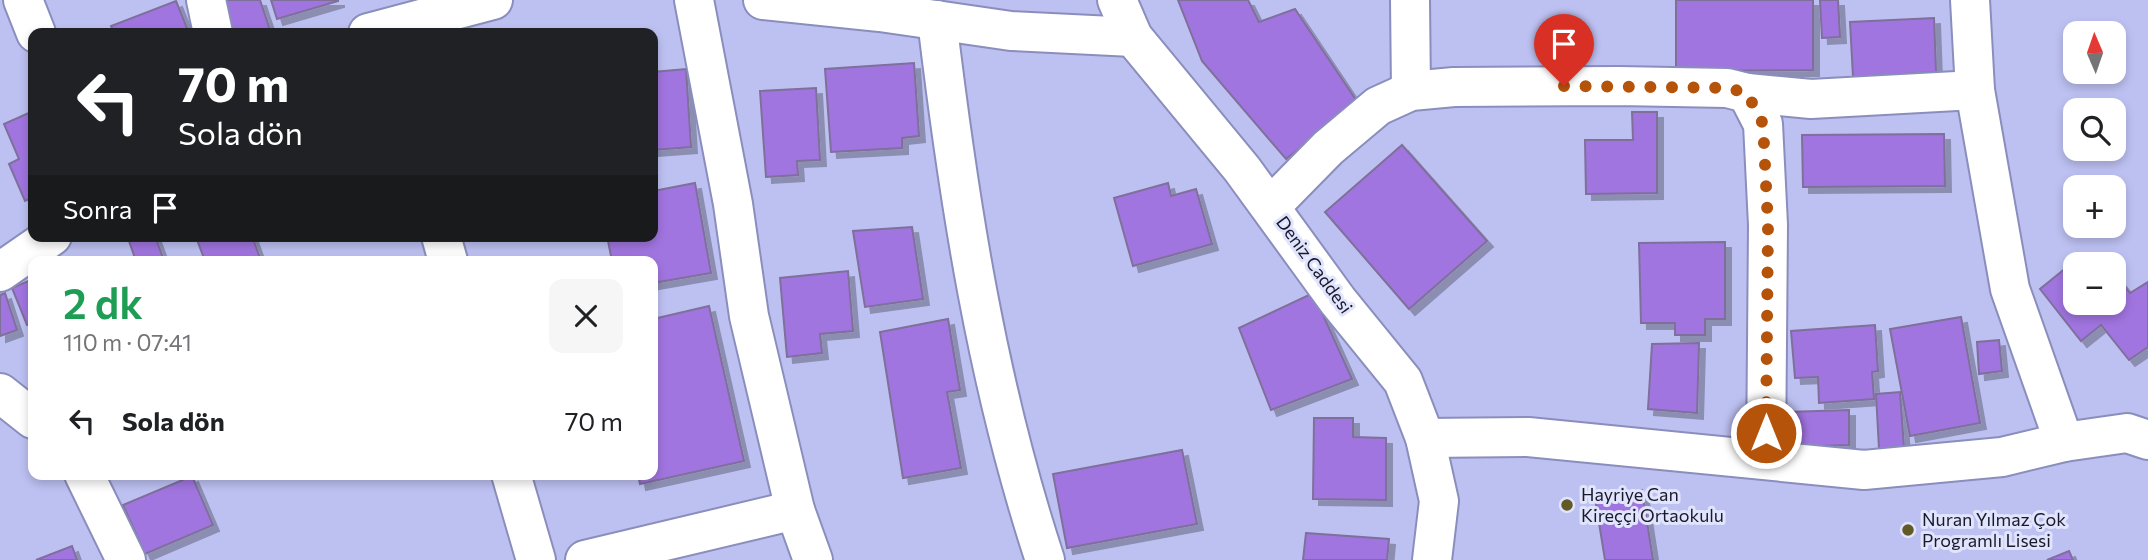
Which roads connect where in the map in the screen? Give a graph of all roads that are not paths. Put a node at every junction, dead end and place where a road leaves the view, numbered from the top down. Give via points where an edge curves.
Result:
1 (23, 0) edge
2 (206, 0) edge
3 (492, 0) edge
4 (694, 0) edge
5 (763, 0) edge
6 (1117, 0) edge
7 (1410, 0) edge
8 (1970, 0) edge
9 (937, 20) junction
10 (375, 24) edge
11 (34, 28) edge
12 (212, 28) edge
13 (1133, 37) junction
14 (1975, 90) junction
15 (1411, 91) junction
16 (1747, 93) junction
17 (1271, 206) junction
18 (43, 242) edge
19 (0, 272) edge
20 (0, 393) edge
21 (28, 415) edge
22 (1425, 438) junction
23 (2148, 440) edge
24 (2064, 442) junction
25 (1766, 459) junction
26 (87, 480) edge
27 (513, 480) edge
28 (795, 510) junction
29 (126, 560) edge
30 (537, 560) edge
31 (585, 560) edge
32 (813, 560) edge
33 (1045, 560) edge
34 (1432, 560) edge

1 - 11 street
2 - 12 street
3 - 10 street
4 - 28 street via 749,316
5 - 9 street
6 - 13 street, Deniz Caddesi
7 - 15 street
8 - 14 street
9 - 13 street via 1010,30
9 - 33 street via 952,145 982,321 1018,477
13 - 17 street, Deniz Caddesi
14 - 16 street via 1811,99
14 - 24 street via 2010,289
15 - 16 street via 1454,86 1619,86 1727,88
15 - 17 street via 1378,106
16 - 25 street via 1763,124 1766,174
17 - 22 street, Deniz Caddesi via 1403,382
18 - 19 street
20 - 21 street
22 - 25 street via 1528,437
22 - 34 street, Deniz Caddesi via 1439,501
23 - 24 street via 2127,433
24 - 25 street via 2002,457 1864,470
26 - 29 street
27 - 30 street
28 - 31 street
28 - 32 street

